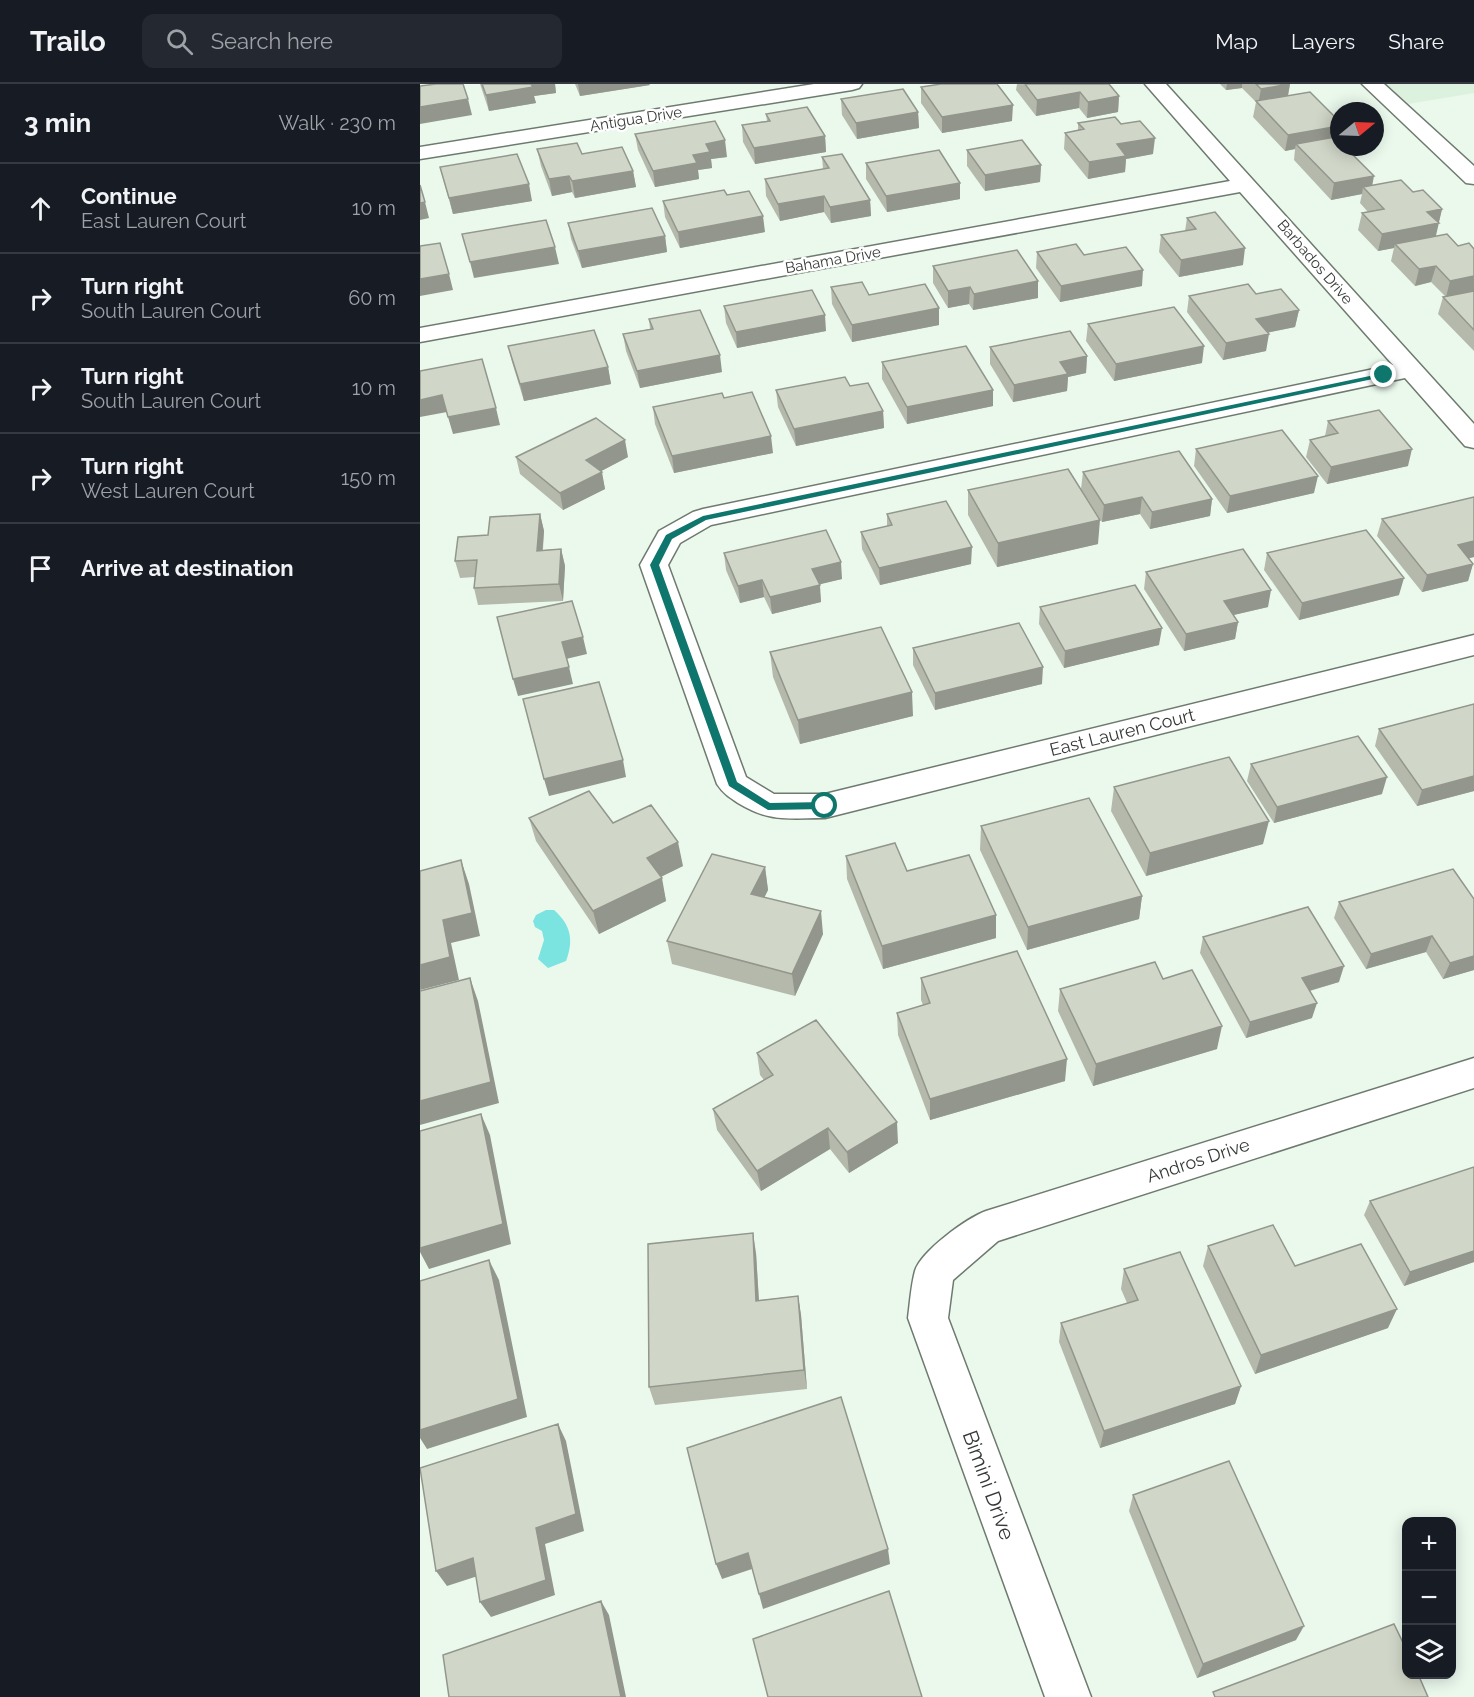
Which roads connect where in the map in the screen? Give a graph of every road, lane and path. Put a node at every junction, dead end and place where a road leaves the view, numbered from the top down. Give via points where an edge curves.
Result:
1 (852, 84) edge
2 (1155, 84) edge
3 (1372, 84) edge
4 (420, 153) edge
5 (1474, 178) edge
6 (1247, 184) junction
7 (420, 335) edge
8 (1410, 369) junction
9 (1474, 440) edge
10 (1474, 645) edge
11 (1474, 1073) edge
12 (935, 1271) joint
13 (1068, 1697) edge

1 - 4 street, Antigua Drive
2 - 6 street, Barbados Drive
3 - 5 street
6 - 7 street, Bahama Drive
6 - 8 street, Barbados Drive
8 - 9 street, Barbados Drive
8 - 10 street, East Lauren Court via 703,518 669,537 654,565 733,784 768,806 825,806
11 - 12 street, Andros Drive via 986,1228
12 - 13 street, Bimini Drive via 928,1318

